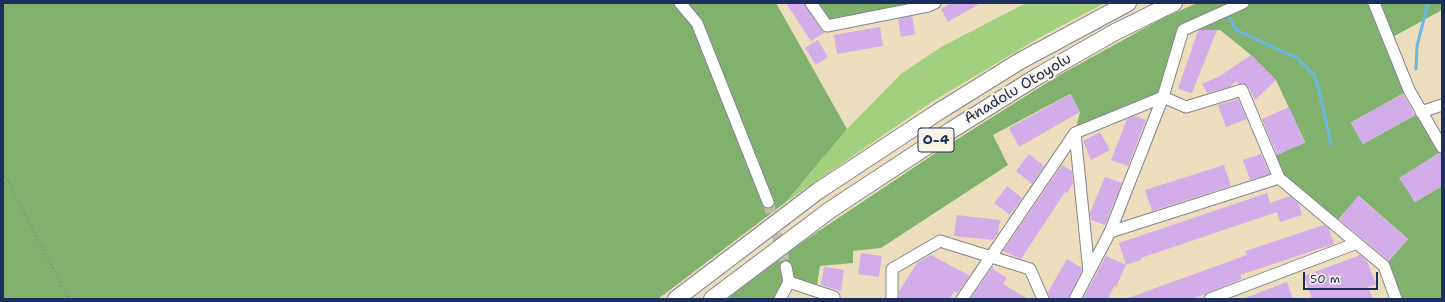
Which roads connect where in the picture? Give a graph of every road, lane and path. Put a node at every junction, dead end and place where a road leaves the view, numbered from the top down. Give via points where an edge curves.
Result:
1 (680, 3) edge
2 (811, 3) edge
3 (935, 3) edge
4 (1128, 3) edge
5 (1174, 3) edge
6 (1243, 3) edge
7 (1374, 3) edge
8 (1163, 98) junction
9 (1442, 105) edge
10 (1421, 112) junction
11 (1075, 133) junction
12 (1442, 147) edge
13 (3, 172) edge
14 (1279, 178) junction
15 (768, 202) tunnel mouth
16 (1110, 232) junction
17 (1357, 243) junction
18 (990, 257) junction
19 (786, 267) tunnel mouth
20 (1090, 272) junction
21 (789, 282) junction
22 (69, 299) edge
23 (676, 299) edge
24 (712, 299) edge
25 (780, 299) edge
26 (833, 299) edge
27 (892, 299) edge
28 (962, 299) edge
29 (1043, 299) edge
30 (1075, 299) edge
31 (1210, 299) edge
32 (1396, 299) edge

1 - 15 street via 697,23
2 - 3 street via 826,26
4 - 23 highway, Anadolu Otoyolu / O-4 via 1020,61 938,112 818,191
5 - 24 highway, Anadolu Otoyolu / O-4 via 1115,32 1038,76 950,131 830,210
6 - 8 street via 1183,30
7 - 10 street via 1409,90
8 - 11 street
8 - 14 street via 1186,107 1242,90
8 - 16 street
9 - 10 street
10 - 12 street
11 - 18 street
11 - 20 street
13 - 22 path
14 - 16 street
14 - 17 street
16 - 20 street
17 - 31 street
17 - 32 street via 1384,266
18 - 27 street via 940,241 892,269
18 - 28 street
18 - 29 street via 1030,269
19 - 21 street
20 - 30 street
21 - 25 street
21 - 26 street via 834,297

